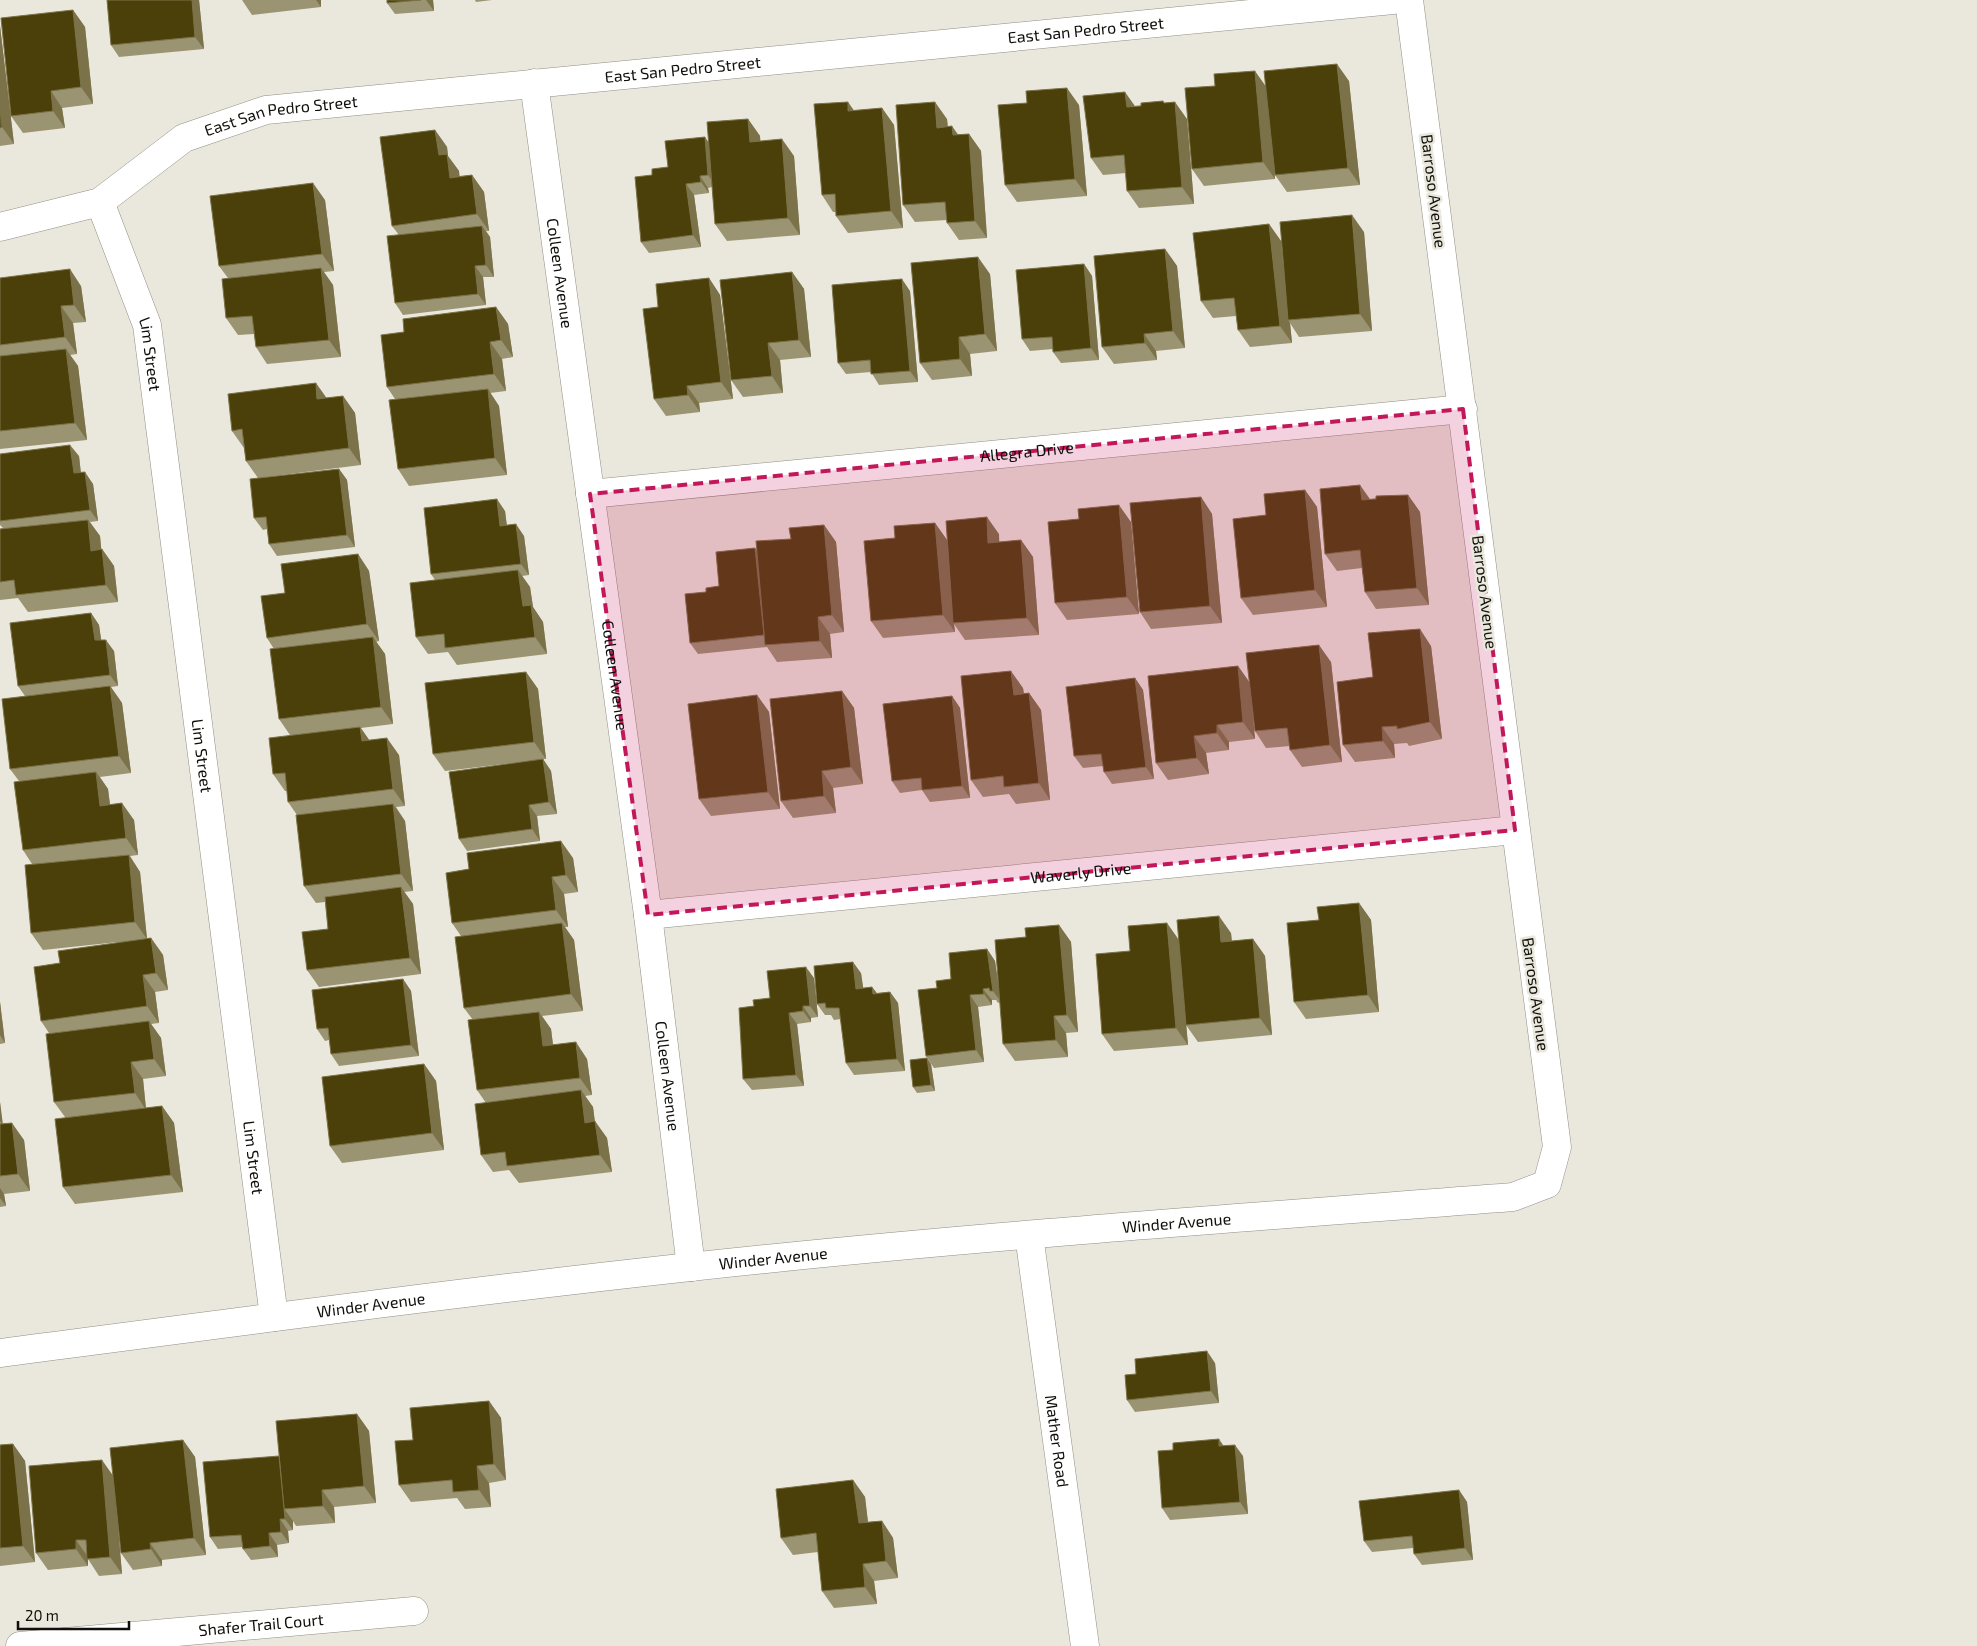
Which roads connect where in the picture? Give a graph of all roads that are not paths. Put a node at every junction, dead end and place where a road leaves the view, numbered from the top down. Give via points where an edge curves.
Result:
1 (1393, 0) edge
2 (1409, 0) edge
3 (534, 83) junction
4 (100, 202) junction
5 (0, 227) edge
6 (1463, 409) junction
7 (590, 494) junction
8 (1515, 830) junction
9 (648, 915) junction
10 (1547, 1184) joint
11 (1029, 1234) junction
12 (691, 1267) junction
13 (274, 1317) junction
14 (0, 1353) edge
15 (414, 1611) dead end
16 (20, 1646) edge
17 (1085, 1646) edge

1 - 3 street, East San Pedro Street
2 - 6 street, Barroso Avenue
3 - 4 street, East San Pedro Street via 266,110 184,138
3 - 7 street, Colleen Avenue
4 - 5 street, East San Pedro Street
4 - 13 street, Lim Street via 146,325
6 - 7 street, Allegra Drive
6 - 8 street, Barroso Avenue
7 - 9 street, Colleen Avenue
8 - 9 street, Waverly Drive
8 - 10 street, Barroso Avenue via 1557,1147
9 - 12 street, Colleen Avenue
10 - 11 street, Winder Avenue via 1513,1197
11 - 12 street, Winder Avenue
11 - 17 street, Mather Road
12 - 13 street, Winder Avenue
13 - 14 street, Winder Avenue
15 - 16 street, Shafer Trail Court

